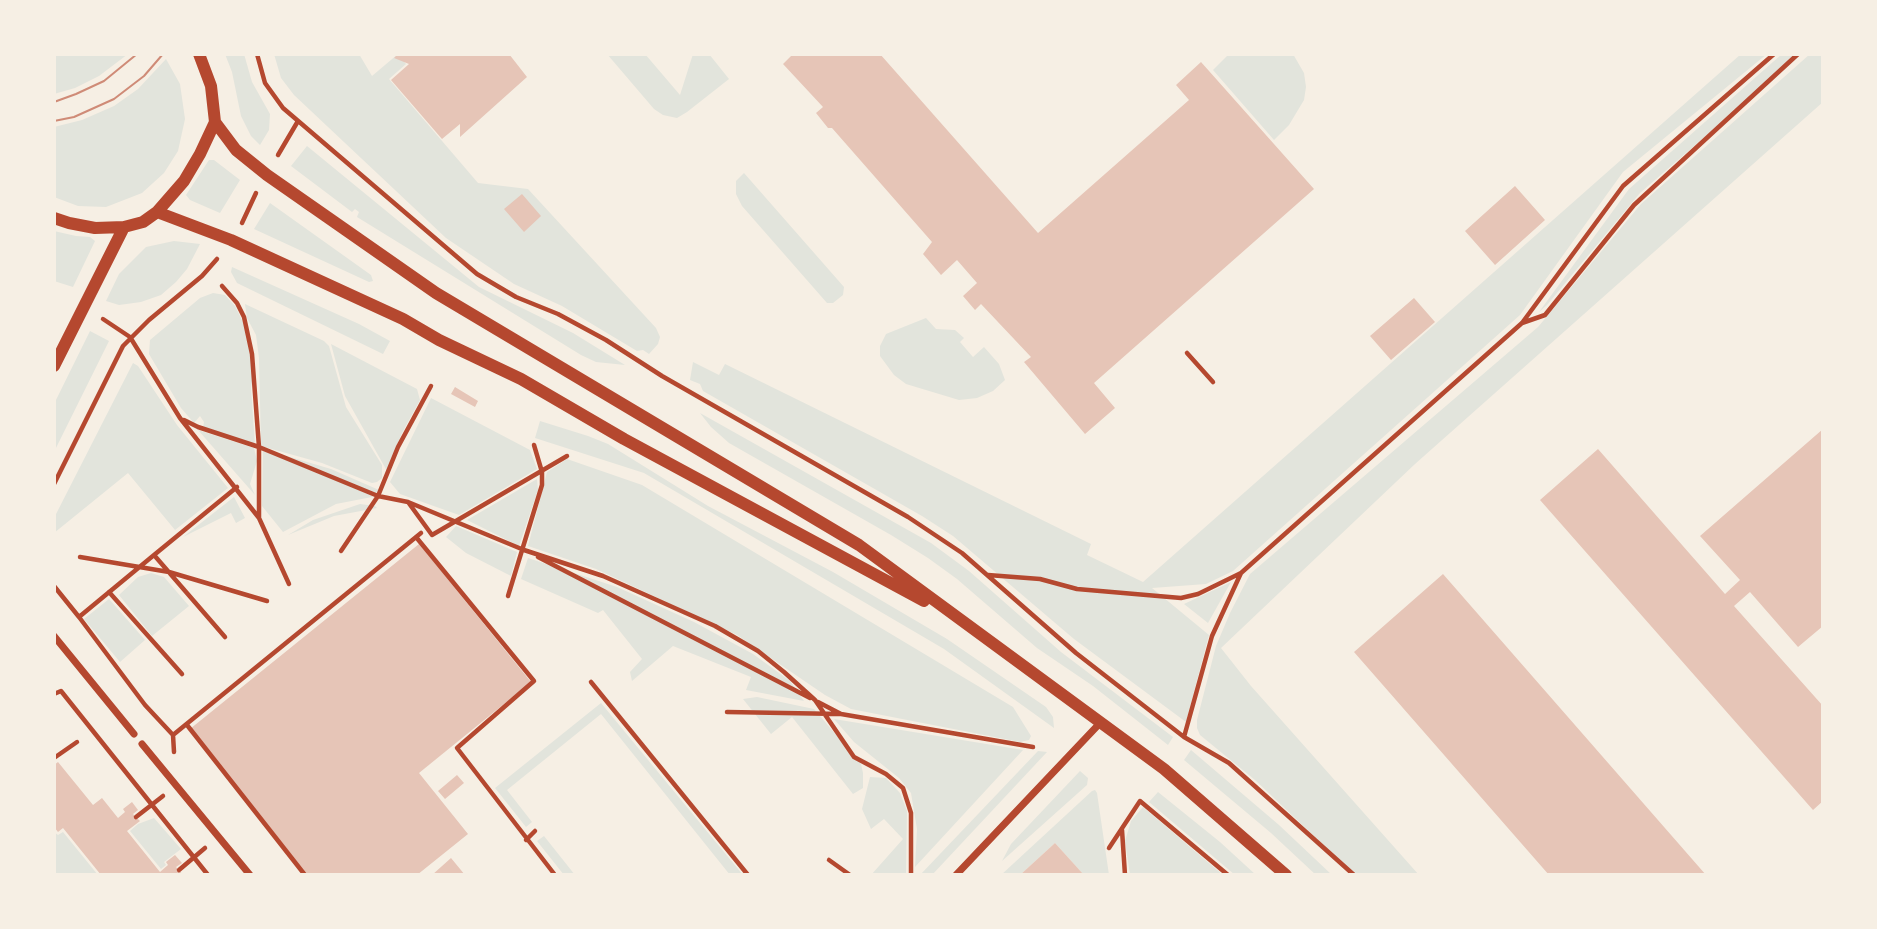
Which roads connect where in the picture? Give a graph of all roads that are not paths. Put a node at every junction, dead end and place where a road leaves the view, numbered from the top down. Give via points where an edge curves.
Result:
1 (199, 54) edge
2 (215, 122) junction
3 (157, 212) junction
4 (54, 218) edge
5 (124, 228) junction
6 (54, 366) edge
7 (965, 623) junction
8 (54, 636) edge
9 (1101, 722) junction
10 (134, 734) dead end
11 (142, 744) dead end
12 (961, 873) edge
13 (250, 875) edge
14 (1286, 875) edge

1 - 2 street via 211,86
2 - 3 street via 184,181
2 - 7 street via 256,167 436,293 859,545
3 - 5 street
3 - 7 street via 316,278 521,379
4 - 5 street via 94,228
5 - 6 street
7 - 9 street
8 - 10 street
9 - 12 street
9 - 14 street via 1193,793
11 - 13 street

